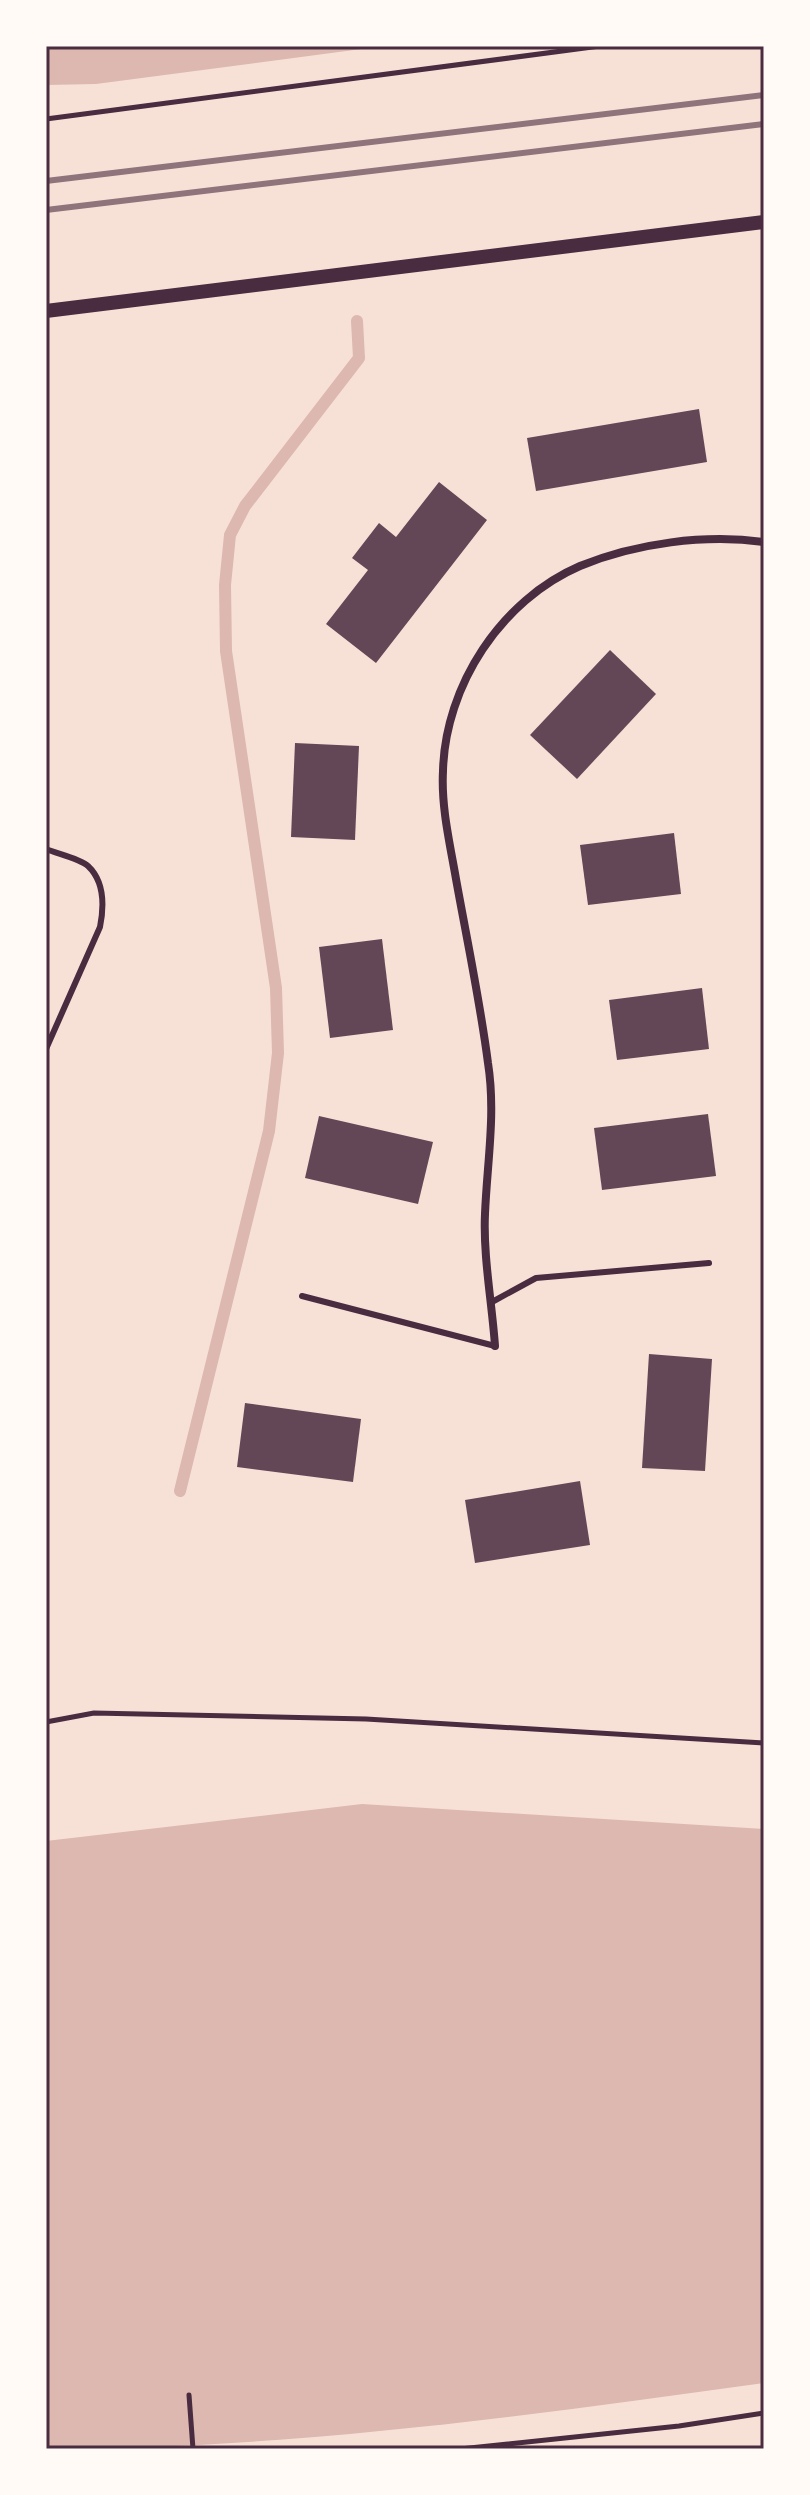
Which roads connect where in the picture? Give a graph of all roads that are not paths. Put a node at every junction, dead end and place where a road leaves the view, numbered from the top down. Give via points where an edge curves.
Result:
1 (764, 222) edge
2 (46, 311) edge
3 (764, 542) edge
4 (46, 849) edge
5 (46, 1049) edge
6 (709, 1263) dead end
7 (302, 1296) dead end
8 (492, 1302) junction
9 (495, 1346) joint

1 - 2 street
3 - 8 street via 686,542 636,549 579,567 534,594 499,628 467,674 450,720 443,771 447,829 493,1110 485,1217
4 - 5 lane via 87,865 104,906 100,927
6 - 8 lane via 536,1278
7 - 9 lane
8 - 9 street

